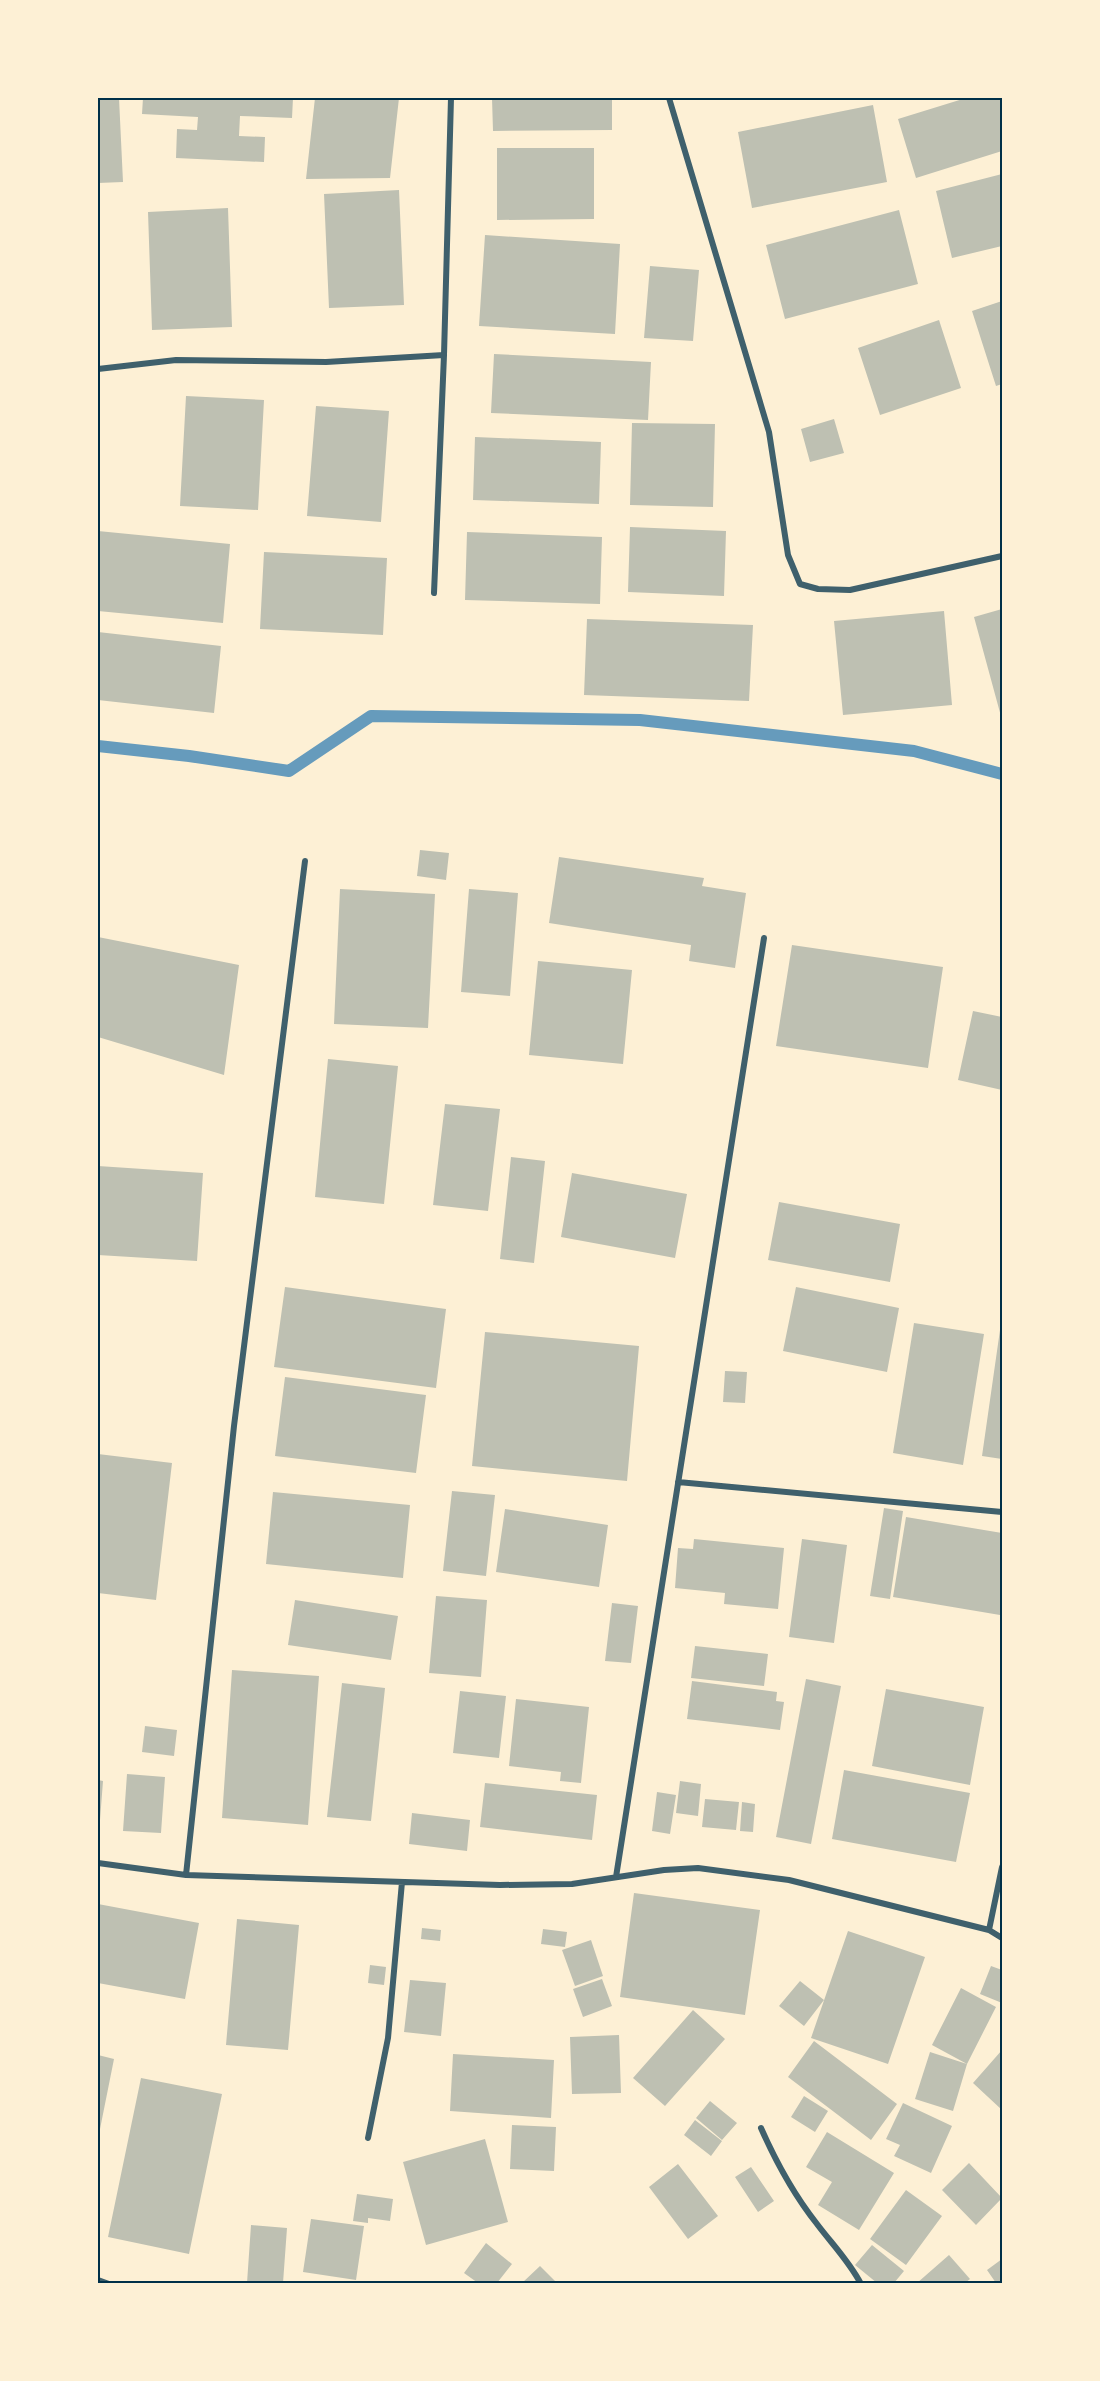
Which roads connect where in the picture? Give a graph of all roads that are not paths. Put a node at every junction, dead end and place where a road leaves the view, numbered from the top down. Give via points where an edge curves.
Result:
1 (452, 98) edge
2 (669, 98) edge
3 (444, 355) junction
4 (98, 369) edge
5 (1002, 556) edge
6 (434, 593) dead end
7 (305, 861) dead end
8 (764, 938) dead end
9 (678, 1482) junction
10 (1002, 1512) edge
11 (98, 1863) edge
12 (1002, 1867) edge
13 (186, 1875) junction
14 (616, 1877) junction
15 (402, 1882) junction
16 (989, 1930) junction
17 (1002, 1938) edge
18 (761, 2128) dead end
19 (368, 2138) dead end
20 (98, 2280) edge
21 (109, 2283) edge
22 (861, 2283) edge

1 - 3 street
2 - 5 street via 769,432 788,555 800,584 850,590
3 - 4 street via 326,363 176,360
3 - 6 street
7 - 13 street via 234,1426
8 - 9 street
9 - 10 street
9 - 14 street
11 - 13 street
12 - 16 street
13 - 15 street
14 - 15 street via 572,1884
14 - 16 street via 698,1868 789,1880
15 - 19 street via 387,2038
16 - 17 street
18 - 22 street via 778,2166
20 - 21 street

